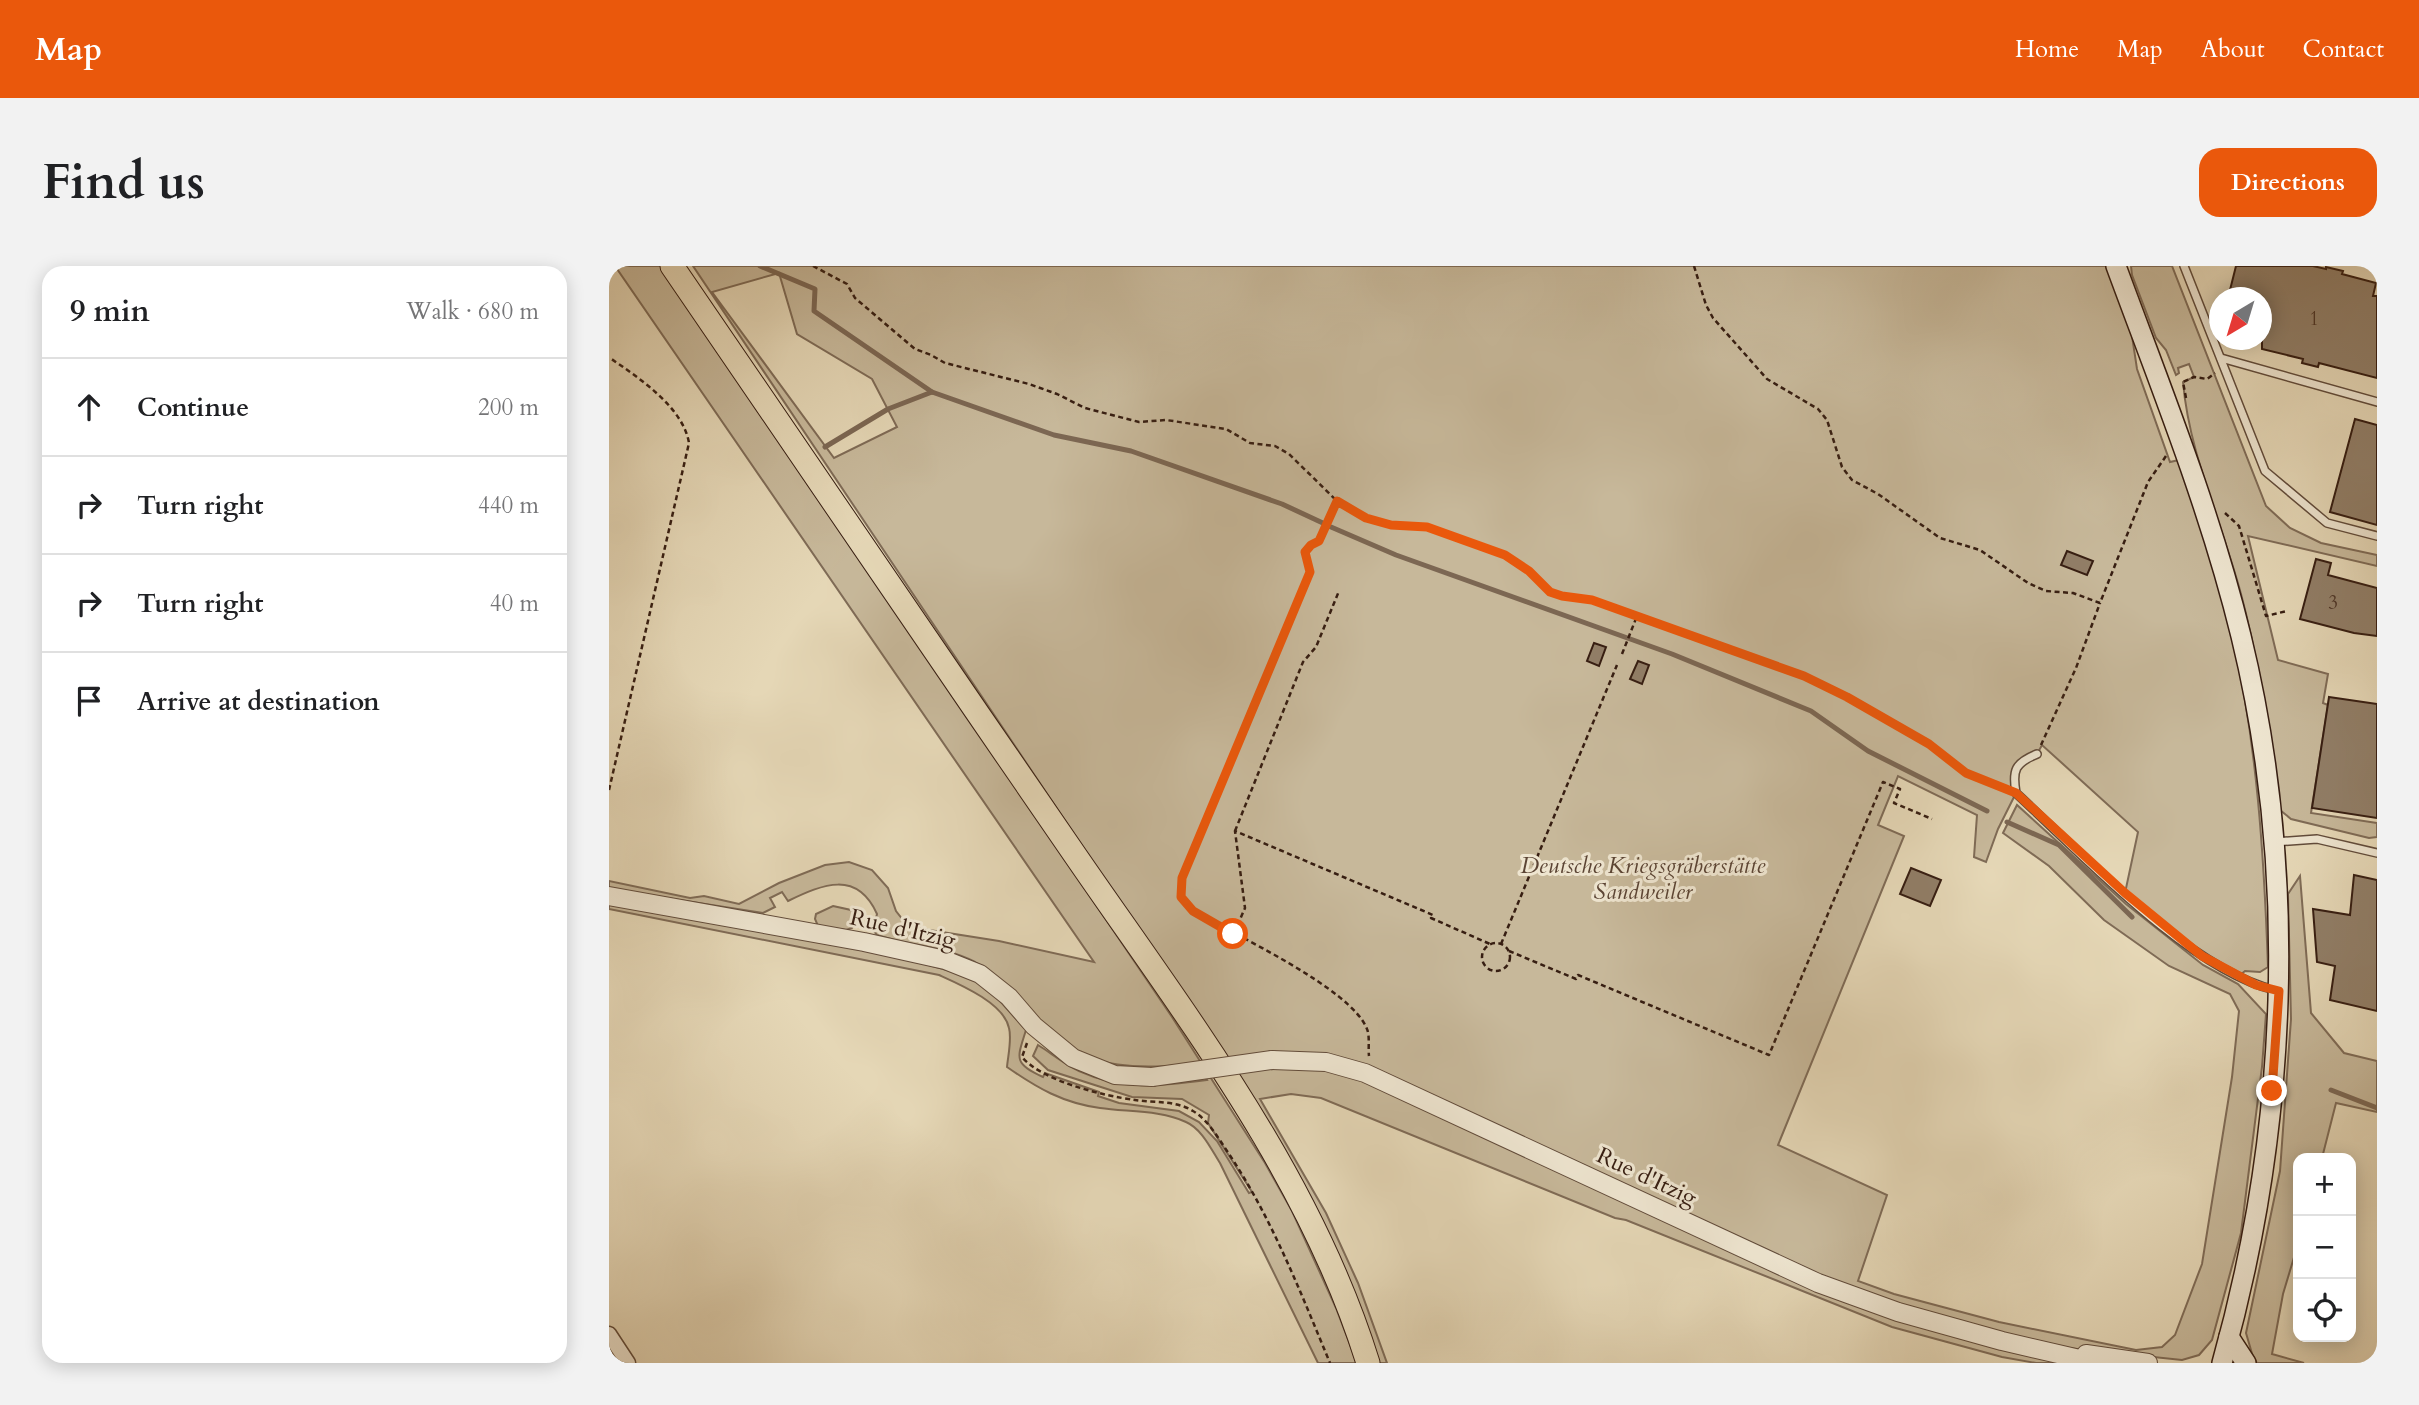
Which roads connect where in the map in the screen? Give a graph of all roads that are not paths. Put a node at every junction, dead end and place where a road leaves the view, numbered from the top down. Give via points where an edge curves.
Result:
1 (672, 266) edge
2 (2116, 266) edge
3 (2184, 266) edge
4 (2221, 358) junction
5 (2377, 402) edge
6 (2377, 536) edge
7 (2037, 754) road end
8 (2273, 842) junction
9 (2377, 853) edge
10 (609, 896) edge
11 (2279, 991) junction
12 (609, 1334) edge
13 (2229, 1337) junction
14 (2002, 1341) junction
15 (628, 1363) edge
16 (1368, 1363) edge
17 (2097, 1363) edge
18 (2148, 1363) edge
19 (2222, 1363) edge
20 (2246, 1363) edge

1 - 16 main road via 1227,1077 1311,1221 1341,1286
2 - 8 main road via 2184,447 2242,637 2261,735
3 - 4 lane
4 - 5 lane
4 - 6 lane via 2265,471 2327,523
7 - 11 lane via 2016,768 2016,793 2202,956 2256,985
8 - 9 lane via 2317,839
8 - 11 main road
10 - 14 street, Rue d'Itzig, bridge via 945,960 980,974 1073,1058 1115,1075 1152,1077 1272,1060 1326,1062 1365,1073 1818,1283 1898,1312
11 - 13 main road via 2267,1144
12 - 15 street
13 - 19 main road
13 - 20 main road
14 - 17 street, Rue d'Itzig
14 - 18 street, Rue d'Itzig

